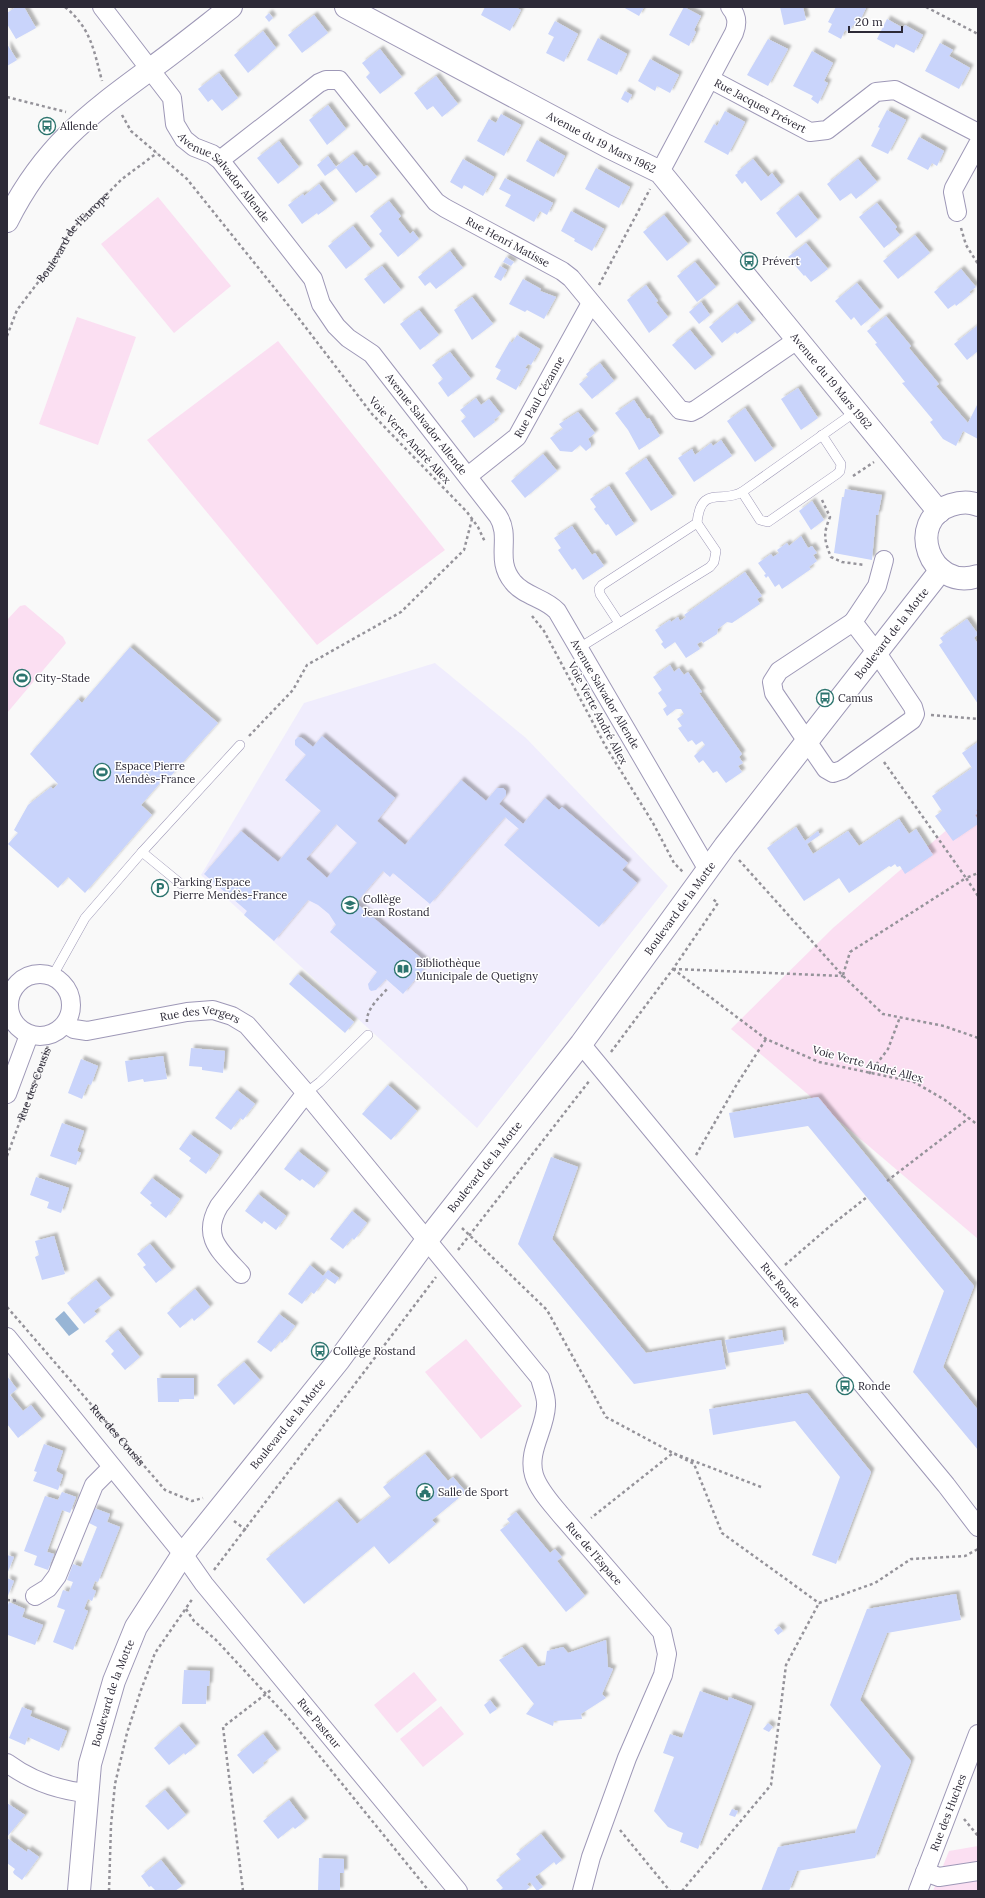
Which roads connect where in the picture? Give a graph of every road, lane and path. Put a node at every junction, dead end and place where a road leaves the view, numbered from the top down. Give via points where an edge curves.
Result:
1 (65, 7) edge
2 (102, 7) edge
3 (232, 7) edge
4 (346, 7) edge
5 (926, 7) edge
6 (733, 12) edge
7 (978, 34) edge
8 (150, 69) junction
9 (710, 79) junction
10 (7, 97) edge
11 (112, 97) junction
12 (73, 108) dead end
13 (978, 133) edge
14 (978, 144) edge
15 (157, 153) junction
16 (220, 160) junction
17 (660, 172) junction
18 (957, 212) joint
19 (7, 221) edge
20 (978, 264) edge
21 (591, 302) junction
22 (7, 336) edge
23 (797, 340) junction
24 (855, 412) junction
25 (822, 435) junction
26 (879, 459) dead end
27 (468, 476) junction
28 (846, 480) dead end
29 (742, 492) junction
30 (820, 496) dead end
31 (978, 505) edge
32 (938, 512) junction
33 (472, 518) junction
34 (697, 523) junction
35 (485, 544) dead end
36 (878, 564) joint
37 (941, 570) junction
38 (978, 576) edge
39 (530, 614) dead end
40 (853, 622) junction
41 (619, 623) junction
42 (579, 648) junction
43 (877, 653) junction
44 (916, 714) junction
45 (978, 719) edge
46 (808, 742) junction
47 (240, 745) joint
48 (874, 747) junction
49 (725, 846) junction
50 (142, 852) junction
51 (978, 873) edge
52 (702, 878) junction
53 (966, 878) junction
54 (181, 884) dead end
55 (978, 896) edge
56 (673, 969) junction
57 (52, 976) junction
58 (843, 976) junction
59 (10, 987) edge
60 (388, 988) dead end
61 (900, 1018) junction
62 (59, 1029) junction
63 (29, 1035) junction
64 (368, 1036) joint
65 (978, 1038) edge
66 (766, 1039) junction
67 (581, 1044) junction
68 (600, 1066) junction
69 (869, 1074) junction
70 (306, 1093) junction
71 (7, 1094) edge
72 (969, 1118) junction
73 (978, 1125) edge
74 (7, 1156) edge
75 (686, 1170) junction
76 (887, 1181) dead end
77 (867, 1197) dead end
78 (446, 1215) junction
79 (471, 1235) junction
80 (427, 1240) junction
81 (446, 1264) junction
82 (241, 1274) dead end
83 (773, 1276) junction
84 (7, 1307) edge
85 (7, 1337) edge
86 (673, 1453) junction
87 (112, 1467) junction
88 (761, 1487) dead end
89 (219, 1509) junction
90 (592, 1518) dead end
91 (978, 1527) edge
92 (246, 1530) junction
93 (978, 1548) edge
94 (183, 1554) junction
95 (204, 1584) junction
96 (34, 1596) dead end
97 (819, 1603) junction
98 (186, 1609) junction
99 (274, 1688) dead end
100 (265, 1695) junction
101 (978, 1734) edge
102 (7, 1763) edge
103 (86, 1794) junction
104 (607, 1814) junction
105 (978, 1870) edge
106 (926, 1872) junction
107 (79, 1891) edge
108 (109, 1891) edge
109 (243, 1891) edge
110 (428, 1891) edge
111 (458, 1891) edge
112 (582, 1891) edge
113 (670, 1891) edge
114 (682, 1891) edge
115 (918, 1891) edge

1 - 11 path, Voie Verte André Allex via 78,18 90,40 103,85
2 - 8 street, Avenue Salvador Allende
3 - 8 street
4 - 17 street, Avenue du 19 Mars 1962
5 - 7 path
6 - 9 street, Rue Jacques Prévert via 734,33
8 - 11 street
8 - 16 street, Avenue Salvador Allende via 172,98 175,124 184,140
9 - 13 street, Rue Jacques Prévert via 810,132 827,130 876,92 895,90
9 - 17 street, Rue Jacques Prévert
10 - 12 path via 67,112
11 - 15 path, Voie Verte André Allex via 131,131
11 - 19 street via 54,148 16,203
14 - 18 street via 954,188
15 - 22 path, Boulevard de l'Europe via 122,179 71,230 52,264 17,310
15 - 33 path, Voie Verte André Allex via 188,179 372,414
16 - 21 street, Rue Henri Matisse via 319,83 339,80 436,202 562,271
16 - 27 street, Avenue Salvador Allende via 313,279 321,304 336,326 348,338 372,354
17 - 21 path
17 - 23 street, Avenue du 19 Mars 1962
18 - 20 path via 966,245
21 - 23 street, Rue Henri Matisse via 676,406 685,412 696,409
21 - 27 street, Rue Paul Cézanne via 518,437
23 - 24 street, Avenue du 19 Mars 1962
24 - 25 lane
24 - 32 street, Avenue du 19 Mars 1962
25 - 29 lane
25 - 29 lane via 841,464 837,474 768,522 760,520
26 - 28 path
27 - 42 street, Avenue Salvador Allende via 503,523 504,562 512,581 557,611
29 - 34 lane via 733,497 718,496 707,500 700,508
30 - 36 path via 830,517 824,532 825,543 831,557 842,562
31 - 32 street via 958,502
32 - 37 street via 926,536 931,559
33 - 35 path, Voie Verte André Allex via 482,532
33 - 47 path via 464,550 401,612 307,666 293,690
34 - 41 lane via 716,551 714,562 710,567
34 - 41 lane via 600,586 600,594
36 - 40 street via 877,586
37 - 38 street via 959,578
37 - 43 street, Boulevard de la Motte
39 - 52 path, Voie Verte André Allex via 555,650 606,747 653,823 674,863
40 - 43 street
40 - 46 street via 779,671 772,682 774,693
41 - 42 lane
42 - 52 street, Avenue Salvador Allende
43 - 44 street via 914,707
43 - 46 street, Boulevard de la Motte
44 - 45 path
44 - 48 street via 912,720
46 - 48 street via 826,769 834,773
46 - 49 street, Boulevard de la Motte
47 - 50 lane
48 - 53 path
49 - 52 street, Boulevard de la Motte
49 - 58 path
50 - 54 lane
50 - 57 lane via 85,918
51 - 53 path
52 - 56 path, Voie Verte André Allex via 718,903
52 - 67 street, Boulevard de la Motte
53 - 55 path
53 - 58 path via 850,952
56 - 58 path
56 - 66 path, Voie Verte André Allex
56 - 68 path
57 - 59 street via 35,974
57 - 62 street via 65,985 72,1005 70,1016
58 - 61 path via 883,1014
59 - 63 street via 10,1013 20,1030
60 - 64 path via 375,1002 366,1018
61 - 65 path via 944,1026
61 - 69 path via 888,1049
62 - 63 street via 38,1037
62 - 70 street, Rue des Vergers via 87,1031 187,1012 213,1010 232,1016 247,1025
62 - 74 path, Rue des Cousis
63 - 71 street, Rue des Cousis
64 - 70 lane
66 - 69 path, Voie Verte André Allex via 819,1062
66 - 75 path
67 - 68 street, Rue Ronde
67 - 78 street, Boulevard de la Motte
68 - 75 street, Rue Ronde
68 - 79 path
69 - 72 path, Voie Verte André Allex via 914,1082
70 - 80 street, Rue des Vergers
70 - 82 street via 211,1219 215,1244
72 - 73 path, Voie Verte André Allex
72 - 76 path
75 - 83 street, Rue Ronde
77 - 83 path via 829,1226
78 - 79 path
78 - 80 street, Boulevard de la Motte
79 - 81 path
79 - 86 path via 547,1310 606,1417
80 - 81 street, Rue de l'Espace
80 - 89 street, Boulevard de la Motte via 340,1360
81 - 92 path
81 - 104 street, Rue de l'Espace via 540,1378 547,1405 532,1457 534,1476 542,1490 662,1632 666,1643 668,1654 664,1675 627,1758
83 - 91 street, Rue Ronde
84 - 89 path, Rue des Cousis via 165,1490 192,1501 207,1497
85 - 87 street, Rue des Cousis
86 - 88 path
86 - 90 path
86 - 97 path via 694,1464 722,1533
87 - 94 street, Rue des Cousis
87 - 96 street via 94,1485 57,1576 48,1588
89 - 92 path, Rue des Cousis
89 - 94 street, Boulevard de la Motte
92 - 95 path
93 - 97 path via 965,1556 911,1559 875,1583
94 - 95 street, Rue Pasteur
94 - 103 street, Boulevard de la Motte via 136,1628 114,1680 97,1735
95 - 98 path
95 - 111 street, Rue Pasteur
97 - 114 path via 786,1665 771,1785
98 - 100 path, Rue Pasteur via 194,1621 216,1640
98 - 108 path via 170,1635 155,1652 127,1733 115,1784
99 - 100 path
100 - 109 path via 223,1727
100 - 110 path, Rue Pasteur via 292,1722
101 - 106 street, Rue des Huches
102 - 103 street via 37,1781
103 - 107 street, Boulevard de la Motte
104 - 112 street, Rue de l'Espace
104 - 113 path
105 - 106 street via 939,1877
106 - 115 street, Rue des Huches

